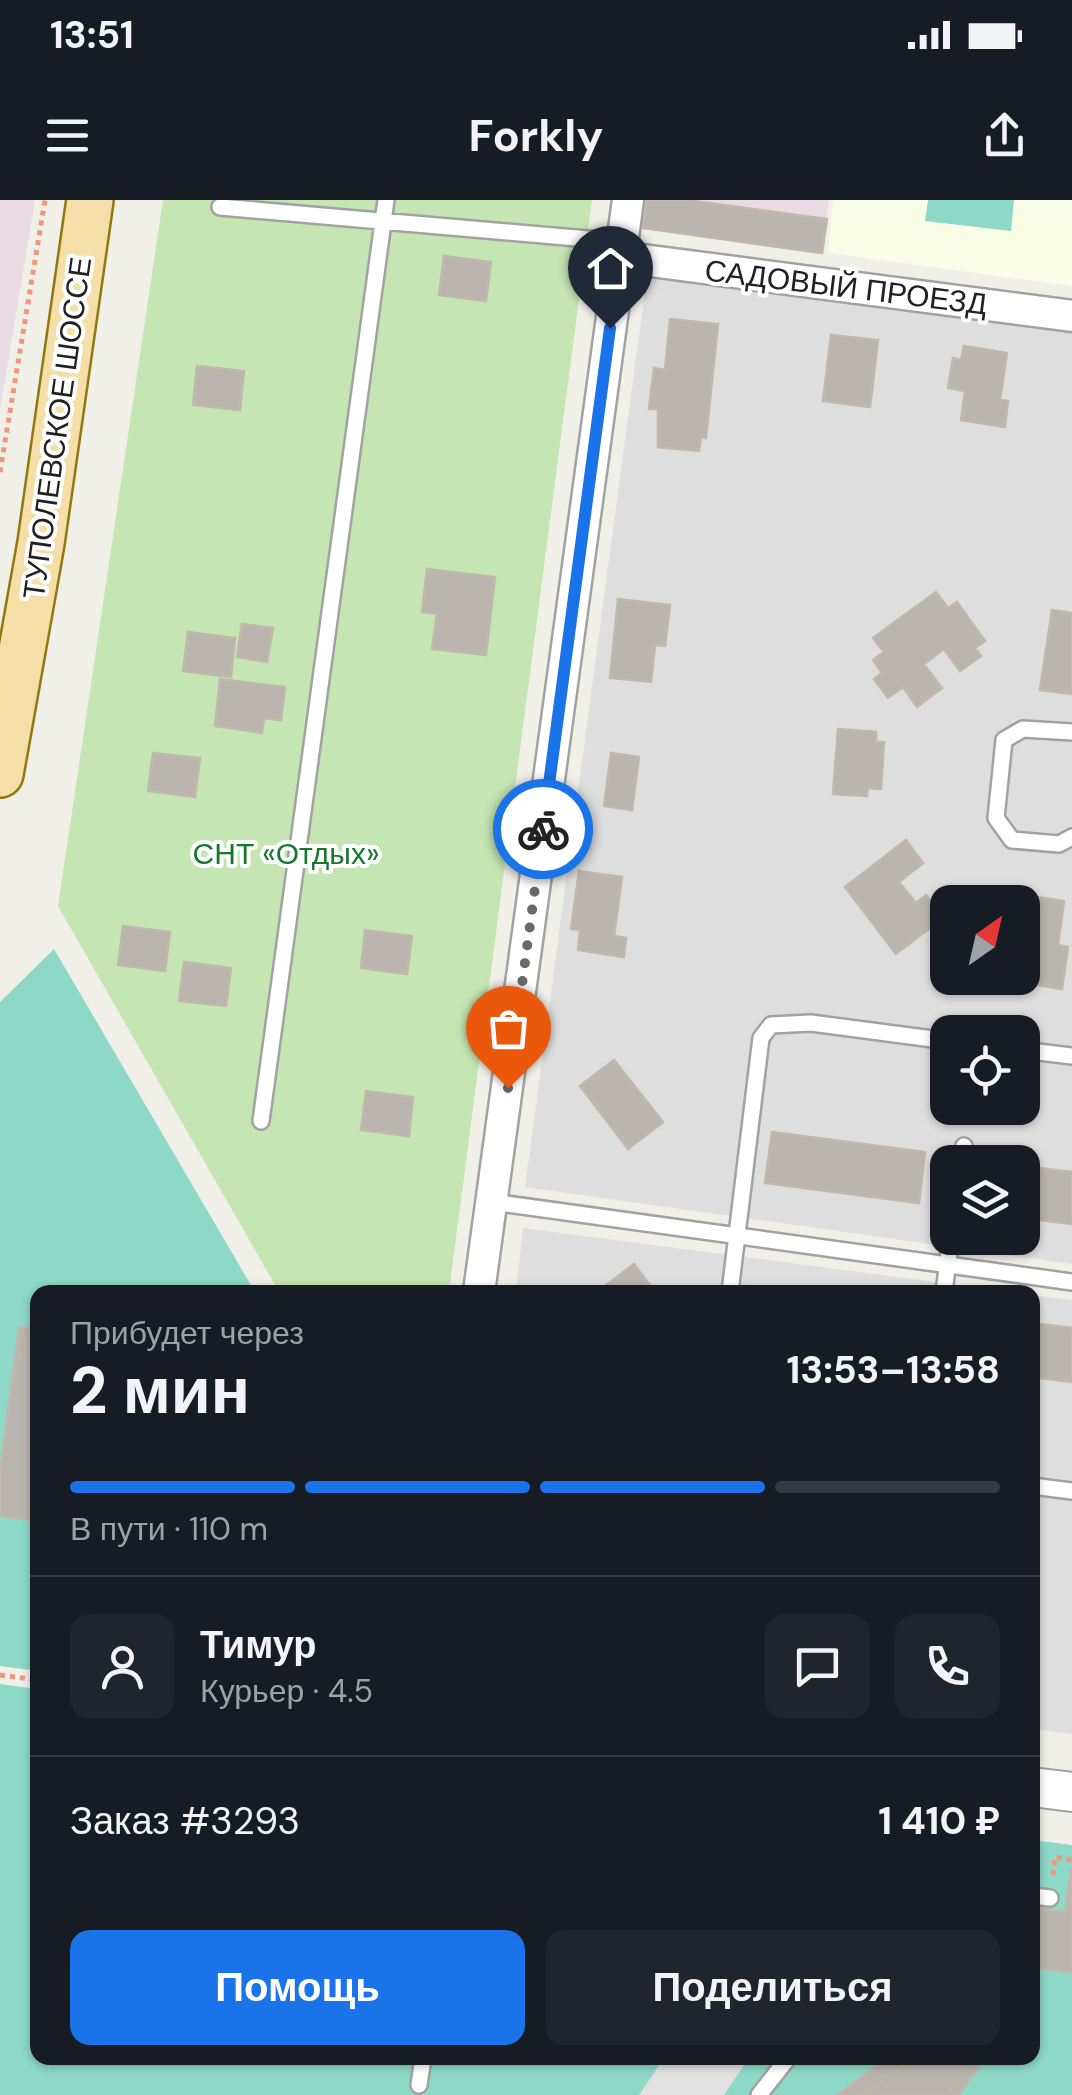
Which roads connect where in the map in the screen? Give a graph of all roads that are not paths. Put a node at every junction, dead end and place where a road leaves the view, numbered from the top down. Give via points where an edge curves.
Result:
1 (90, 200) edge
2 (386, 200) edge
3 (628, 200) edge
4 (220, 207) dead end
5 (383, 221) junction
6 (621, 250) junction
7 (1072, 316) edge
8 (1072, 732) edge
9 (0, 774) edge
10 (1072, 837) edge
11 (930, 1038) edge
12 (1040, 1052) edge
13 (1072, 1056) edge
14 (261, 1121) dead end
15 (492, 1202) junction
16 (736, 1236) junction
17 (949, 1255) edge
18 (948, 1264) junction
19 (1072, 1282) edge
20 (480, 1285) edge
21 (731, 1285) edge
22 (945, 1285) edge
23 (1040, 1487) edge
24 (1072, 1491) edge
25 (1040, 1788) edge
26 (1072, 1792) edge
27 (1040, 1897) edge
28 (1050, 1898) road end
29 (422, 2065) edge
30 (782, 2065) edge
31 (419, 2086) dead end
32 (758, 2095) edge

1 - 9 main road, ТУПОЛЕВСКОЕ ШОССЕ via 42,543
2 - 5 lane
3 - 6 street
4 - 5 lane
5 - 6 lane
5 - 14 lane
6 - 7 street, САДОВЫЙ ПРОЕЗД
6 - 15 street
8 - 10 lane via 1024,729 1004,740 996,818 1012,840 1059,844
11 - 16 lane via 810,1023 771,1025 761,1038
12 - 13 lane
15 - 16 lane
15 - 20 street
16 - 18 lane
16 - 21 lane
17 - 18 lane
18 - 19 lane
18 - 22 lane
23 - 24 lane
25 - 26 street
27 - 28 lane
29 - 31 lane
30 - 32 lane

